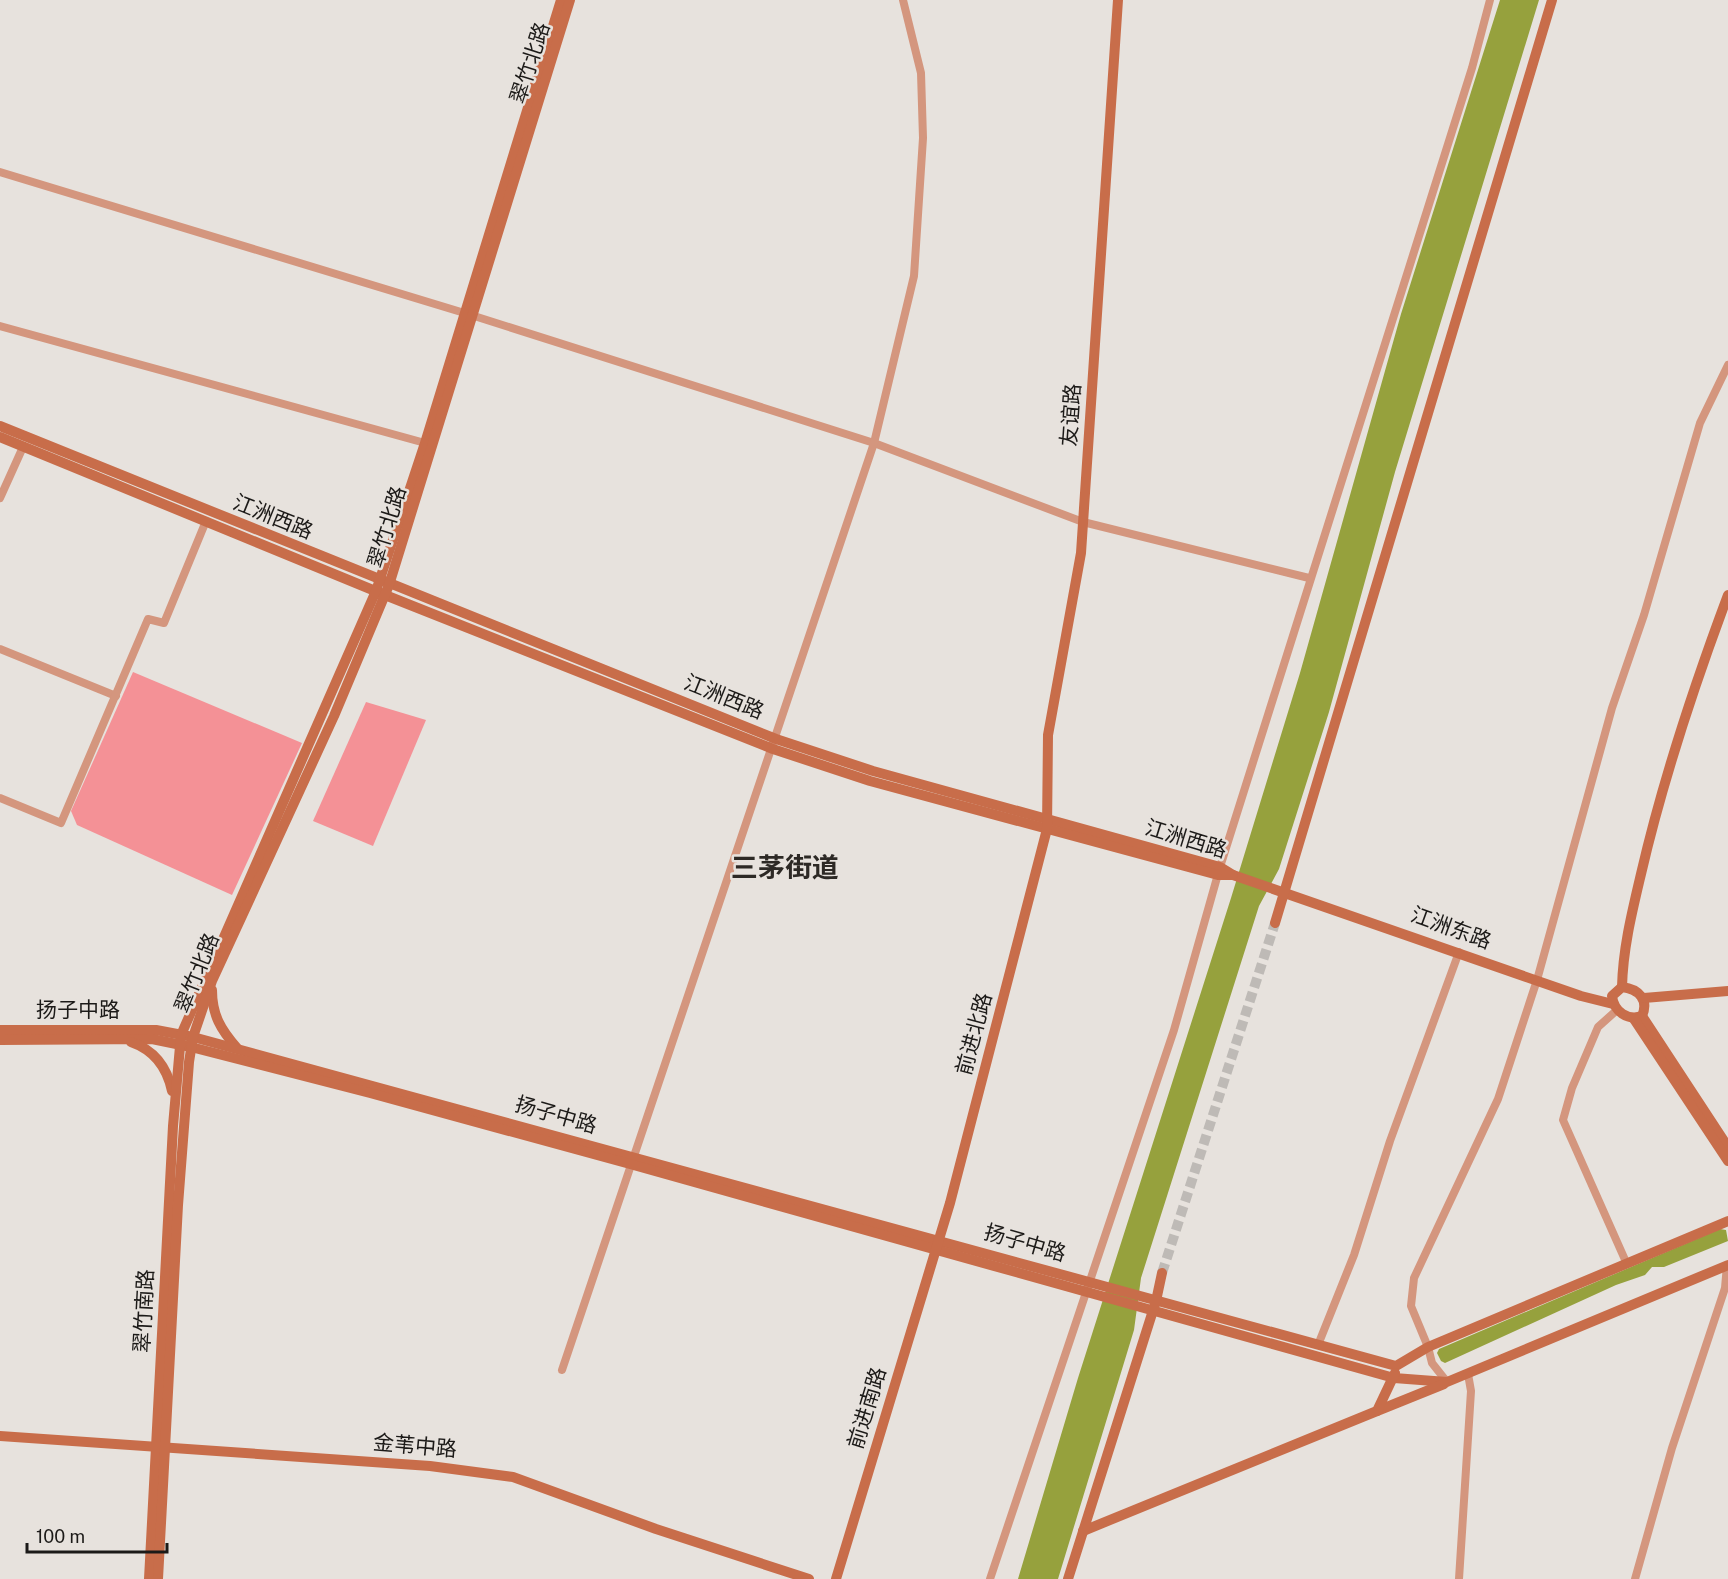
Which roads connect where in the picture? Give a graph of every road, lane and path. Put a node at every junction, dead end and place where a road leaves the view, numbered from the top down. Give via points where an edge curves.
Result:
1 (561, 0) edge
2 (570, 0) edge
3 (903, 0) edge
4 (1118, 0) edge
5 (1490, 0) edge
6 (1552, 0) edge
7 (0, 172) edge
8 (467, 314) junction
9 (0, 326) edge
10 (1728, 365) edge
11 (0, 426) edge
12 (0, 437) edge
13 (425, 443) junction
14 (874, 443) junction
15 (23, 447) junction
16 (0, 498) edge
17 (206, 521) junction
18 (1083, 522) junction
19 (1309, 578) junction
20 (383, 588) junction
21 (1728, 595) edge
22 (0, 649) edge
23 (116, 696) junction
24 (775, 744) junction
25 (0, 798) edge
26 (1048, 825) junction
27 (1219, 871) junction
28 (1281, 890) junction
29 (1275, 923) tunnel mouth
30 (1459, 952) junction
31 (1537, 980) junction
32 (212, 981) junction
33 (1622, 987) junction
34 (1728, 991) edge
35 (1644, 999) junction
36 (1615, 1007) junction
37 (1638, 1018) junction
38 (0, 1030) edge
39 (125, 1039) junction
40 (0, 1040) edge
41 (180, 1040) junction
42 (192, 1042) junction
43 (237, 1048) junction
44 (175, 1102) junction
45 (1728, 1147) edge
46 (632, 1160) junction
47 (1728, 1161) edge
48 (1728, 1221) edge
49 (938, 1244) junction
50 (1626, 1262) junction
51 (1727, 1265) edge
52 (1162, 1273) tunnel mouth
53 (1090, 1288) junction
54 (1155, 1306) junction
55 (1318, 1345) junction
56 (1428, 1347) junction
57 (1396, 1366) junction
58 (562, 1370) dead end
59 (1468, 1374) junction
60 (1394, 1378) junction
61 (1447, 1382) junction
62 (1377, 1411) junction
63 (0, 1436) edge
64 (160, 1445) junction
65 (1083, 1531) junction
66 (149, 1579) edge
67 (158, 1579) edge
68 (809, 1579) edge
69 (836, 1579) edge
70 (990, 1579) edge
71 (1068, 1579) edge
72 (1459, 1579) edge
73 (1635, 1579) edge

1 - 8 main road, 翠竹北路
2 - 8 main road, 翠竹北路
3 - 14 street via 921,73 923,138 916,253 914,276
4 - 18 main road, 友谊路
5 - 19 street via 1472,68
6 - 28 main road
7 - 8 street
8 - 13 main road, 翠竹北路
8 - 14 street
8 - 20 main road, 翠竹北路
9 - 13 street
10 - 31 street via 1700,423 1644,615 1612,708
11 - 20 main road, 江洲西路
12 - 15 main road, 江洲西路
13 - 20 main road, 翠竹北路
14 - 18 street
14 - 24 street
15 - 16 street
15 - 17 main road, 江洲西路
17 - 20 main road, 江洲西路
17 - 23 street via 164,623 148,620
18 - 19 street
18 - 26 main road, 友谊路 via 1081,553 1048,735
19 - 27 street
20 - 24 main road, 江洲西路
20 - 32 main road, 翠竹北路 via 334,716
20 - 41 main road, 翠竹北路
21 - 33 main road via 1702,664 1653,822 1623,955
22 - 23 street
23 - 25 street via 61,823
24 - 26 main road, 江洲西路 via 870,781
24 - 46 street
26 - 27 main road, 江洲西路
26 - 49 main road, 前进北路
27 - 28 main road, 江洲西路
27 - 53 street via 1174,1030
28 - 29 main road
28 - 30 main road, 江洲东路
30 - 31 main road, 江洲东路
30 - 55 street via 1390,1141 1354,1255
31 - 36 main road, 江洲东路
31 - 56 street via 1498,1099 1414,1278 1411,1306
32 - 42 main road, 翠竹北路
32 - 43 main road via 214,1014
33 - 35 main road
33 - 36 main road via 1612,996
34 - 35 main road
35 - 37 main road via 1646,1007
36 - 37 main road
36 - 50 street via 1598,1027 1563,1120
37 - 45 main road
37 - 47 main road
38 - 41 main road, 扬子中路 via 156,1030
39 - 40 main road, 扬子中路
39 - 41 main road, 扬子中路
39 - 44 main road via 148,1048 170,1082
41 - 42 main road, 扬子中路
41 - 44 main road, 翠竹南路
42 - 43 main road, 扬子中路
42 - 46 main road, 扬子中路 via 370,1093
42 - 64 main road, 翠竹南路
43 - 46 main road, 扬子中路
44 - 64 main road, 翠竹南路
46 - 49 main road, 扬子中路
46 - 58 street
48 - 50 main road
49 - 53 main road, 扬子中路
49 - 69 main road, 前进南路
50 - 56 main road
51 - 59 main road
51 - 73 street via 1725,1288 1672,1448
52 - 54 main road
53 - 54 main road, 扬子中路
53 - 70 street
54 - 55 main road
54 - 60 main road
54 - 65 main road
55 - 57 main road
56 - 57 main road
56 - 61 street via 1432,1363
57 - 60 main road
59 - 61 main road
59 - 72 street via 1471,1391
60 - 61 main road
60 - 62 main road
61 - 62 main road
62 - 65 main road
63 - 64 main road, 金苇中路
64 - 66 main road, 翠竹南路
64 - 67 main road, 翠竹南路
64 - 68 main road, 金苇中路 via 430,1466 513,1477
65 - 71 main road

